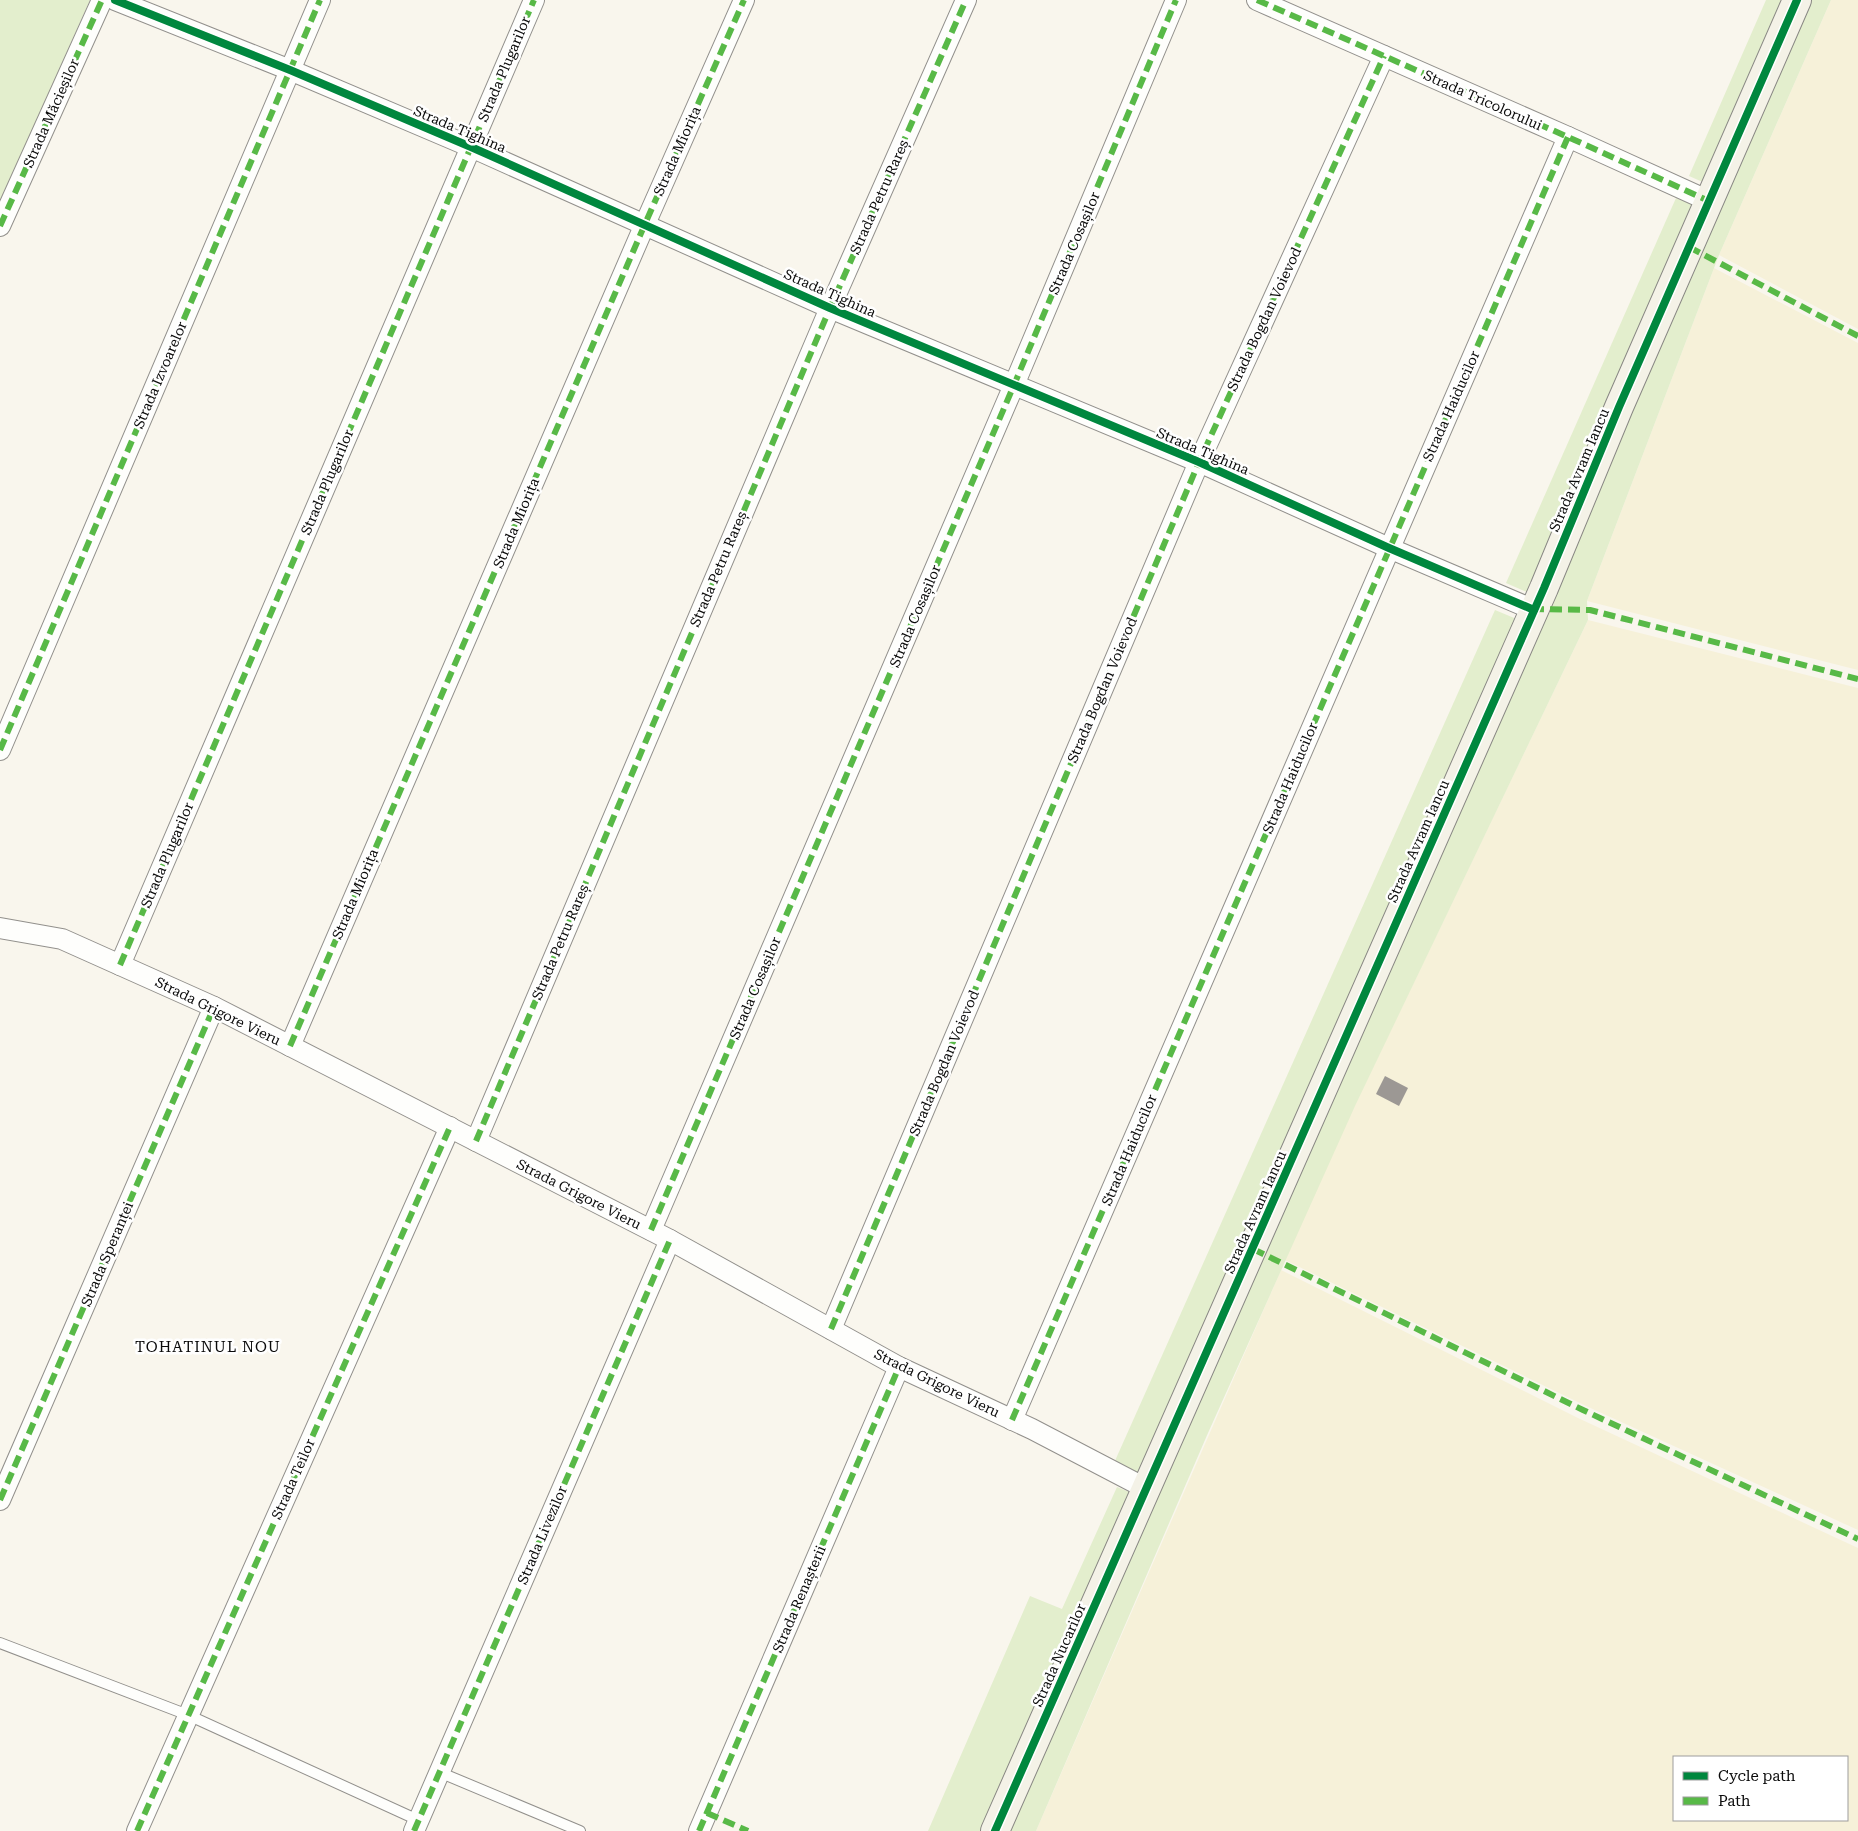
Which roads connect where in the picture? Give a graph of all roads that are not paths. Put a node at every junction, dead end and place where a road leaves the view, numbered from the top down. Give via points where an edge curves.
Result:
1 (102, 0) edge
2 (115, 0) edge
3 (320, 0) edge
4 (534, 0) edge
5 (744, 0) edge
6 (966, 0) edge
7 (1176, 0) edge
8 (1257, 0) edge
9 (1797, 0) edge
10 (1384, 56) junction
11 (290, 70) junction
12 (1568, 137) junction
13 (471, 147) junction
14 (1709, 201) junction
15 (645, 224) junction
16 (0, 226) edge
17 (830, 308) junction
18 (1014, 385) junction
19 (1199, 462) junction
20 (1389, 548) junction
21 (1534, 610) junction
22 (0, 750) edge
23 (0, 928) edge
24 (120, 965) junction
25 (214, 1007) junction
26 (290, 1046) junction
27 (450, 1127) junction
28 (476, 1141) junction
29 (651, 1230) junction
30 (670, 1240) junction
31 (831, 1329) junction
32 (899, 1367) junction
33 (1012, 1420) junction
34 (1147, 1489) junction
35 (0, 1500) edge
36 (0, 1643) edge
37 (188, 1715) junction
38 (439, 1772) junction
39 (416, 1826) edge
40 (137, 1831) edge
41 (580, 1831) edge
42 (699, 1831) edge
43 (995, 1831) edge

1 - 16 street, Strada Măcieșilor
2 - 11 street, Strada Tighina
3 - 11 street, Strada Izvoarelor
4 - 13 street, Strada Plugarilor
5 - 15 street, Strada Miorița
6 - 17 street, Strada Petru Rareș
7 - 18 street, Strada Cosașilor
8 - 10 street, Strada Tricolorului
9 - 14 street, Strada Avram Iancu
10 - 12 street, Strada Tricolorului
10 - 19 street, Strada Bogdan Voievod
11 - 13 street, Strada Tighina
11 - 22 street, Strada Izvoarelor
12 - 14 street, Strada Tricolorului
12 - 20 street, Strada Haiducilor
13 - 15 street, Strada Tighina
13 - 24 street, Strada Plugarilor
14 - 21 street, Strada Avram Iancu
15 - 17 street, Strada Tighina
15 - 26 street, Strada Miorița
17 - 18 street, Strada Tighina
17 - 28 street, Strada Petru Rareș
18 - 19 street, Strada Tighina
18 - 29 street, Strada Cosașilor
19 - 20 street, Strada Tighina
19 - 31 street, Strada Bogdan Voievod
20 - 21 street, Strada Tighina
20 - 33 street, Strada Haiducilor
21 - 34 street, Strada Avram Iancu
23 - 24 street, Strada Grigore Vieru via 62,939
24 - 25 street, Strada Grigore Vieru
25 - 26 street, Strada Grigore Vieru
25 - 35 street, Strada Speranței
26 - 27 street, Strada Grigore Vieru
27 - 28 street, Strada Grigore Vieru
27 - 37 street, Strada Teilor
28 - 29 street, Strada Grigore Vieru
29 - 30 street, Strada Grigore Vieru
30 - 31 street, Strada Grigore Vieru
30 - 38 street, Strada Livezilor
31 - 32 street, Strada Grigore Vieru
32 - 33 street, Strada Grigore Vieru
32 - 42 street, Strada Renașterii
33 - 34 street, Strada Grigore Vieru
34 - 43 street, Strada Nucarilor
36 - 37 lane
37 - 39 lane
37 - 40 street, Strada Teilor
38 - 39 street, Strada Livezilor
38 - 41 lane

